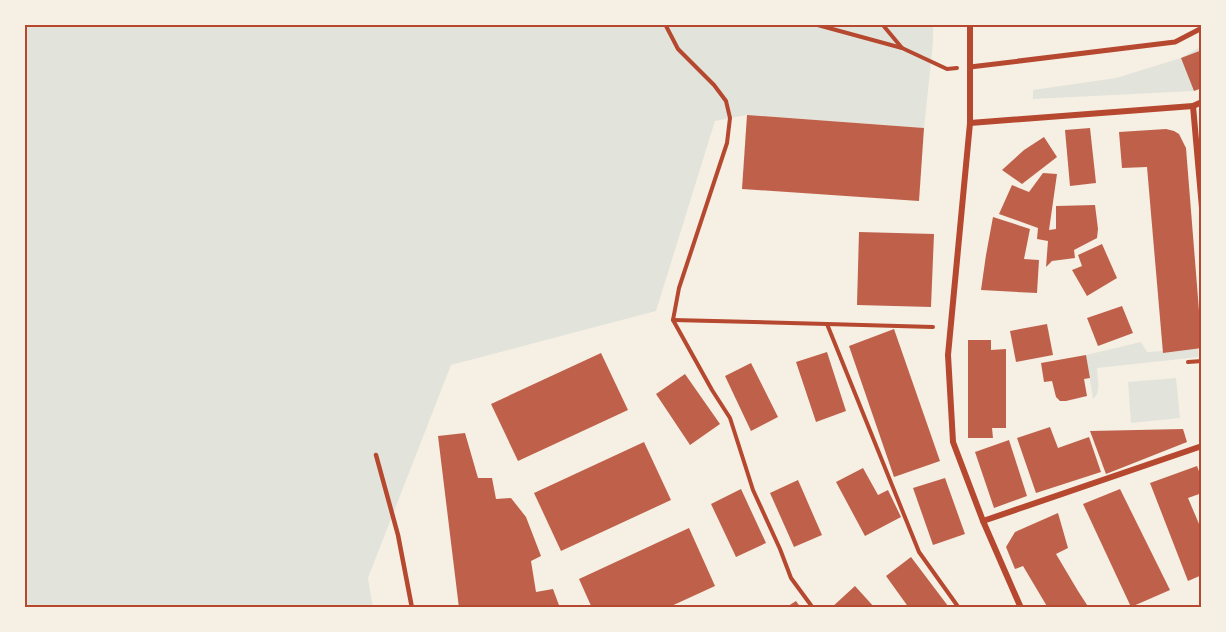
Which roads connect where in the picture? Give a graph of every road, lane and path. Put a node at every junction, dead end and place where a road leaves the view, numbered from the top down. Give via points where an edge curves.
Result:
1 (665, 24) edge
2 (814, 24) edge
3 (882, 24) edge
4 (970, 24) edge
5 (1202, 28) edge
6 (902, 48) junction
7 (970, 67) junction
8 (1202, 102) edge
9 (1193, 106) junction
10 (970, 123) junction
11 (1202, 208) edge
12 (673, 320) junction
13 (827, 324) junction
14 (933, 327) dead end
15 (1202, 361) edge
16 (1188, 362) dead end
17 (1202, 446) edge
18 (376, 455) dead end
19 (983, 521) junction
20 (412, 608) edge
21 (813, 608) edge
22 (959, 608) edge
23 (1021, 608) edge

1 - 12 path via 678,49 726,101 730,118 727,143 679,288
2 - 6 path
3 - 6 path
4 - 7 street
5 - 7 street via 1175,42
6 - 7 path via 947,69
7 - 10 street
8 - 9 street
9 - 10 street
9 - 11 street
10 - 19 street via 948,355 953,442
12 - 13 path
12 - 21 path via 730,418 753,490 791,578
13 - 14 path
13 - 22 path via 918,552
15 - 16 path
17 - 19 street
18 - 20 lane via 398,535
19 - 23 street

